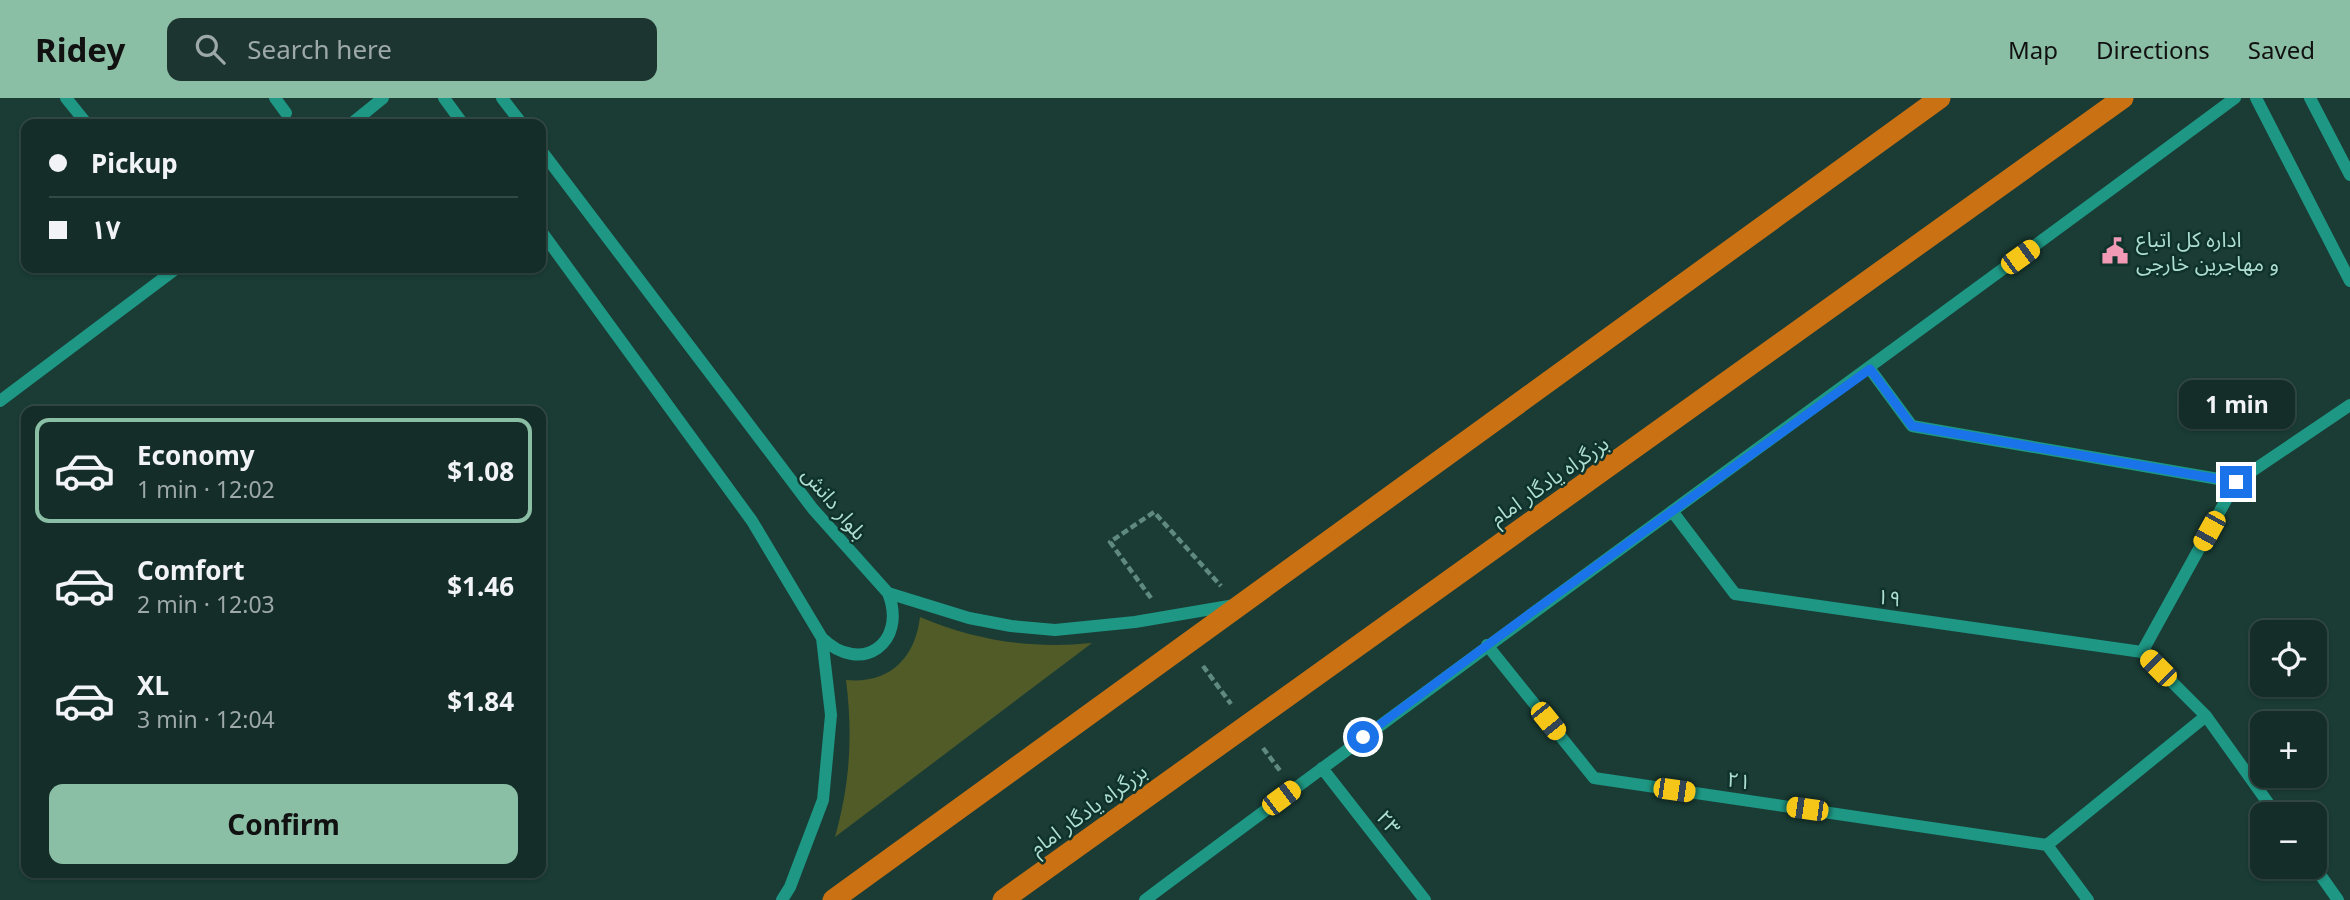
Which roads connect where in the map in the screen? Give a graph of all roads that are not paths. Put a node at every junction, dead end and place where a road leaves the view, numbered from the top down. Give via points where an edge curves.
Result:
1 (66, 98) edge
2 (275, 98) edge
3 (383, 98) edge
4 (444, 98) edge
5 (502, 98) edge
6 (1940, 98) edge
7 (2123, 98) edge
8 (2235, 98) edge
9 (2256, 98) edge
10 (2310, 98) edge
11 (286, 113) dead end
12 (83, 119) edge
13 (357, 119) edge
14 (459, 119) edge
15 (518, 119) edge
16 (546, 157) edge
17 (2350, 176) edge
18 (546, 238) edge
19 (170, 273) edge
20 (2350, 281) edge
21 (1870, 369) junction
22 (0, 401) edge
23 (2350, 405) edge
24 (2236, 482) junction
25 (1672, 511) junction
26 (888, 593) junction
27 (1238, 604) junction
28 (822, 638) junction
29 (1487, 645) junction
30 (2142, 652) junction
31 (2206, 716) junction
32 (1322, 768) junction
33 (2267, 802) edge
34 (2047, 845) junction
35 (2323, 879) edge
36 (782, 900) edge
37 (833, 900) edge
38 (1003, 900) edge
39 (1144, 900) edge
40 (1425, 900) edge
41 (2088, 900) edge
42 (2338, 900) edge

1 - 12 street
2 - 11 street
3 - 13 street
4 - 14 street
5 - 15 street
6 - 27 highway
7 - 38 highway, بزرگراه یادگار امام
8 - 21 street
9 - 20 street
10 - 17 street
16 - 26 street, بلوار دانش via 813,509
18 - 28 street via 752,521
19 - 22 street
21 - 24 street via 1912,426
21 - 25 street
23 - 24 street
24 - 30 street
25 - 29 street
25 - 30 street, ۱۹ via 1735,594
26 - 27 street, بلوار دانش via 969,618 1055,629 1135,622
26 - 28 street via 894,623 877,649 847,655
27 - 37 highway
28 - 36 street via 831,715 823,800
29 - 32 street
29 - 34 street, ۲۱ via 1594,778
30 - 31 street
31 - 33 street
31 - 34 street
32 - 39 street
32 - 40 street, ۲۳
34 - 41 street
35 - 42 street

